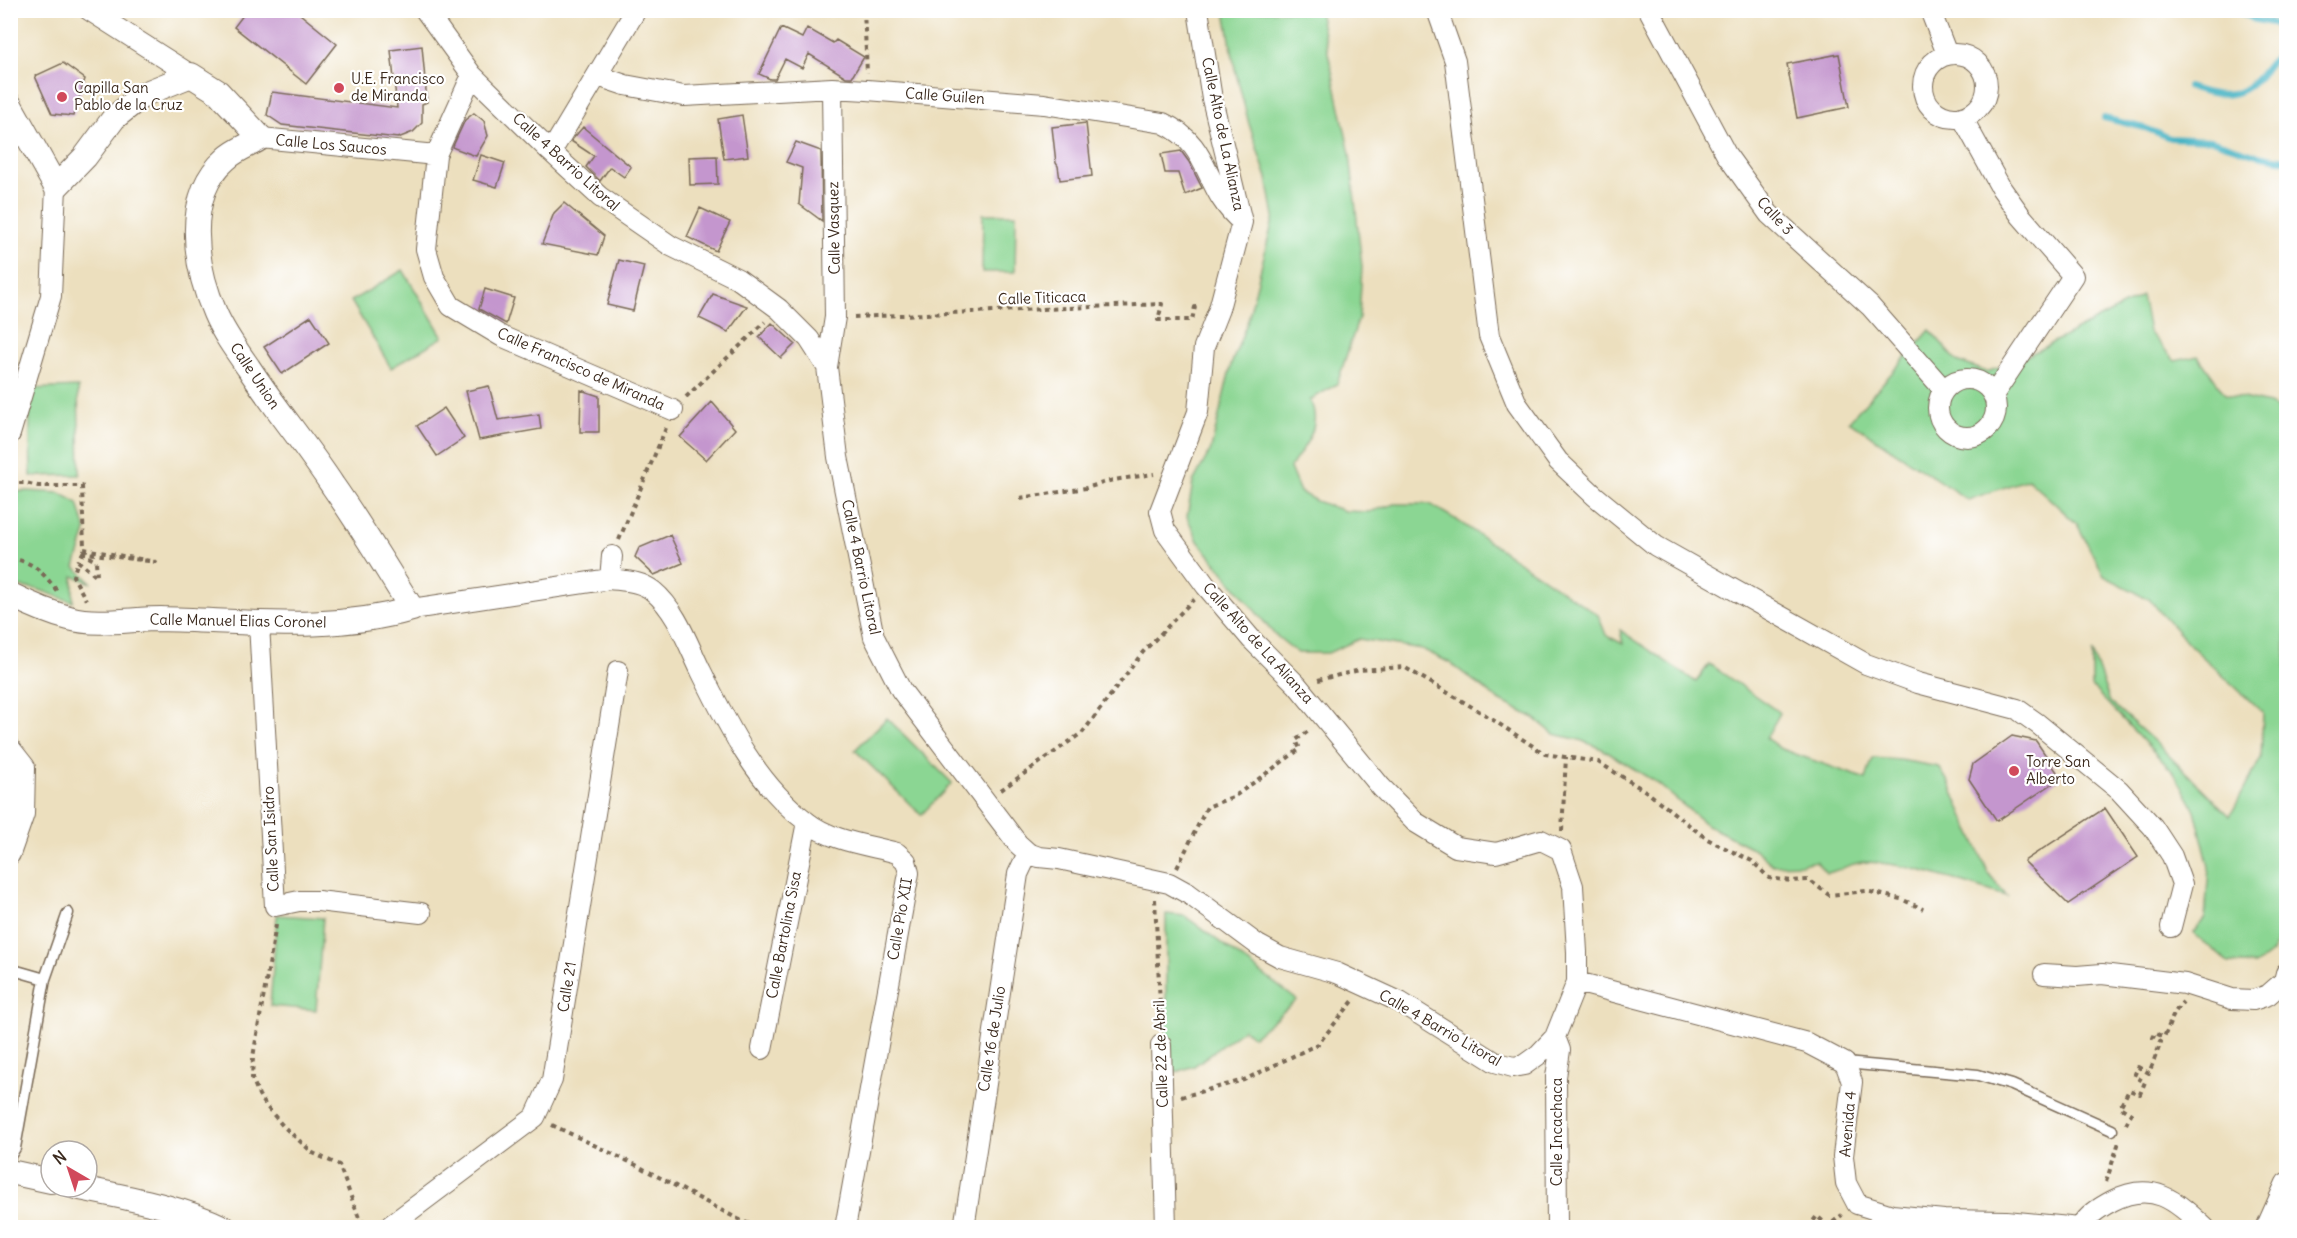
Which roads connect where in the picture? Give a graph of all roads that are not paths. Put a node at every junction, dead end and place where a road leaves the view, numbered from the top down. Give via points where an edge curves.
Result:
1 (88, 10) edge
2 (425, 10) edge
3 (636, 10) edge
4 (1198, 10) edge
5 (1437, 10) edge
6 (1649, 10) edge
7 (1930, 10) edge
8 (1947, 54) junction
9 (191, 75) junction
10 (472, 75) junction
11 (598, 76) junction
12 (832, 88) junction
13 (10, 105) edge
14 (1962, 117) junction
15 (261, 138) junction
16 (551, 152) junction
17 (436, 155) junction
18 (56, 187) junction
19 (1242, 222) junction
20 (827, 367) junction
21 (1944, 390) junction
22 (1994, 394) junction
23 (674, 410) dead end
24 (10, 434) edge
25 (612, 556) dead end
26 (610, 579) junction
27 (10, 597) edge
28 (412, 609) junction
29 (260, 624) junction
30 (618, 671) dead end
31 (10, 748) edge
32 (807, 822) junction
33 (1028, 853) junction
34 (10, 854) edge
35 (68, 913) dead end
36 (421, 913) dead end
37 (2171, 927) dead end
38 (10, 969) edge
39 (2044, 974) dead end
40 (2286, 974) edge
41 (45, 979) junction
42 (1576, 981) junction
43 (1555, 1037) junction
44 (1161, 1045) road end
45 (762, 1049) dead end
46 (1845, 1063) junction
47 (2112, 1130) road end
48 (10, 1156) edge
49 (10, 1172) edge
50 (39, 1178) edge
51 (2286, 1183) edge
52 (99, 1192) edge
53 (224, 1227) edge
54 (387, 1227) edge
55 (845, 1227) edge
56 (964, 1227) edge
57 (1166, 1227) edge
58 (1557, 1227) edge
59 (2080, 1227) edge
60 (2205, 1227) edge
61 (2266, 1227) edge

1 - 9 street, Calle Los Saucos
2 - 10 street, Calle 4 Barrio Litoral
3 - 11 street
4 - 19 street, Calle Alto de La Alianza via 1212,99
5 - 37 street via 1455,61 1489,336 1517,404 1558,461 1656,546 1866,664 1918,683 2017,709 2038,724 2119,790 2160,836 2182,884
6 - 21 street, Calle 3 via 1726,154 1769,214 1870,306
7 - 8 street
8 - 14 street via 1928,67 1922,88 1925,99 1940,115
8 - 14 street via 1957,53 1976,60 1987,78 1985,98 1979,107
9 - 15 street, Calle Los Saucos via 218,92
9 - 18 street via 144,94 114,118
10 - 16 street, Calle 4 Barrio Litoral
10 - 17 street, Calle Francisco de Miranda
11 - 12 street, Calle Guilen via 684,96
11 - 16 street
12 - 19 street, Calle Guilen via 1044,104 1163,123 1179,131 1197,148 1220,200
12 - 20 street, Calle Vasquez via 835,317
13 - 18 street
14 - 22 street via 2001,188 2073,276
15 - 17 street, Calle Los Saucos
15 - 28 street, Calle Union via 226,159 207,182 199,204 196,229 202,272 215,313
16 - 20 street, Calle 4 Barrio Litoral via 600,197 671,246 738,279 779,309 809,339
17 - 23 street, Calle Francisco de Miranda via 426,249 434,277 452,306 501,336
18 - 24 street via 51,296
19 - 42 street, Calle Alto de La Alianza via 1219,309 1204,347 1198,412 1160,512 1165,530 1251,640 1297,685 1415,822 1456,847 1496,853 1541,840 1561,850 1573,886
20 - 33 street, Calle 4 Barrio Litoral via 838,457 874,637 901,690
21 - 22 street via 1952,383 1970,379
21 - 22 street via 1939,417 1944,426 1959,436 1969,437 1987,430 1996,413
25 - 26 street
26 - 28 street, Calle Manuel Elias Coronel
26 - 32 street, Calle Pio XII via 633,581 651,589 666,603 759,775
27 - 29 street, Calle Manuel Elias Coronel via 70,619
28 - 29 street, Calle Manuel Elias Coronel via 338,623
29 - 36 street, Calle San Isidro via 275,906 318,901
30 - 54 street, Calle 21 via 552,1080 535,1117
31 - 34 street via 26,767 24,814
32 - 45 street, Calle Bartolina Sisa
32 - 55 street, Calle Pio XII via 829,835 897,853 906,861 909,873
33 - 43 street, Calle 4 Barrio Litoral via 1162,882 1189,894 1272,953 1337,973 1400,1002 1495,1062 1513,1067 1524,1065
33 - 56 street, Calle 16 de Julio via 1018,874
35 - 41 lane
38 - 41 lane
39 - 40 street via 2102,974 2196,987 2232,999 2253,1000 2268,995 2284,981
41 - 48 lane via 15,1148
42 - 43 street
42 - 46 street via 1807,1042
43 - 58 street, Calle Incachaca via 1560,1050 1556,1077
44 - 57 street, Calle 22 de Abril
46 - 47 lane via 1978,1075 2012,1085
46 - 59 street, Avenida 4 via 1852,1082 1843,1156 1846,1183 1857,1204 1903,1216
49 - 50 street
51 - 61 street
52 - 53 street
59 - 60 street via 2098,1209 2139,1191 2158,1194 2182,1205

